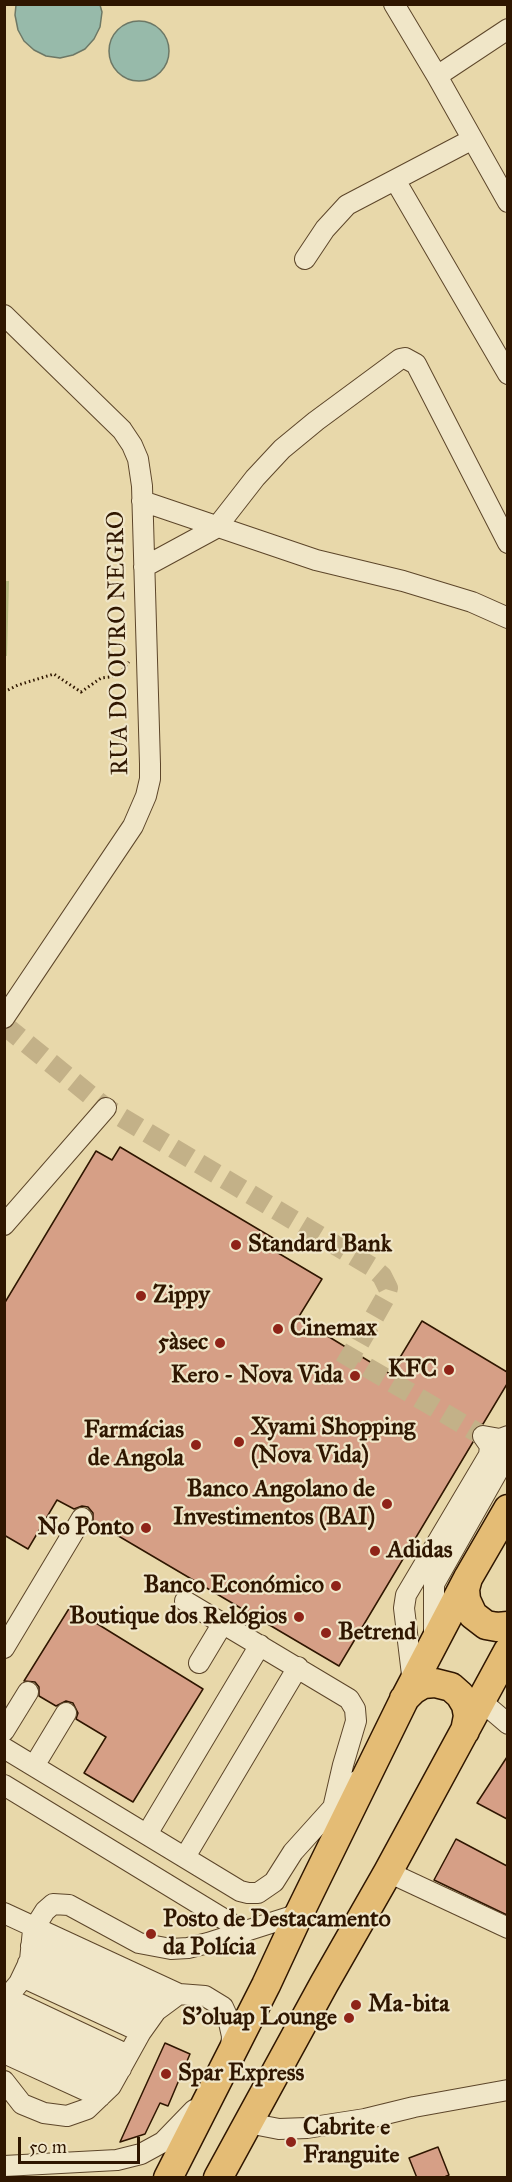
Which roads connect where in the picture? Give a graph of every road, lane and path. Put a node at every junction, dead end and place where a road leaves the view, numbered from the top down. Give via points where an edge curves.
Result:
1 (394, 4) edge
2 (507, 29) edge
3 (437, 76) junction
4 (471, 140) junction
5 (395, 180) junction
6 (507, 202) edge
7 (305, 258) dead end
8 (4, 315) edge
9 (507, 374) edge
10 (141, 501) junction
11 (216, 528) junction
12 (507, 543) edge
13 (144, 567) junction
14 (507, 618) edge
15 (146, 642) junction
16 (4, 692) edge
17 (4, 1018) edge
18 (106, 1108) dead end
19 (4, 1225) edge
20 (507, 1436) edge
21 (507, 1453) edge
22 (507, 1509) edge
23 (82, 1518) dead end
24 (468, 1578) junction
25 (185, 1601) dead end
26 (223, 1623) junction
27 (507, 1626) edge
28 (434, 1644) junction
29 (260, 1645) junction
30 (4, 1648) edge
31 (507, 1651) edge
32 (199, 1663) dead end
33 (298, 1667) junction
34 (28, 1692) dead end
35 (408, 1693) junction
36 (481, 1701) junction
37 (66, 1713) dead end
38 (507, 1724) edge
39 (4, 1731) edge
40 (464, 1733) junction
41 (4, 1748) edge
42 (34, 1766) junction
43 (371, 1766) junction
44 (4, 1785) edge
45 (334, 1806) junction
46 (147, 1834) junction
47 (185, 1857) junction
48 (320, 1871) junction
49 (388, 1872) junction
50 (4, 1913) edge
51 (299, 1914) junction
52 (507, 1928) edge
53 (245, 1932) junction
54 (18, 1977) edge
55 (179, 1994) junction
56 (4, 2035) edge
57 (131, 2051) junction
58 (4, 2053) edge
59 (231, 2055) junction
60 (4, 2081) edge
61 (507, 2090) edge
62 (248, 2123) junction
63 (4, 2166) edge
64 (168, 2178) edge
65 (218, 2178) edge

1 - 3 street
2 - 3 street
3 - 4 street
4 - 5 street
4 - 6 street
5 - 7 street via 348,205
5 - 9 street
8 - 10 street, RUA DO OURO NEGRO via 122,430 138,459
10 - 11 street
10 - 13 street, RUA DO OURO NEGRO
11 - 12 street via 282,449 405,358 416,364
11 - 13 street
11 - 14 street via 316,560 453,596
13 - 15 street, RUA DO OURO NEGRO
15 - 16 path via 117,676 101,678 81,692 54,674
15 - 17 street, RUA DO OURO NEGRO via 150,779 141,811
18 - 19 street
20 - 35 street via 483,1436 490,1446 489,1455 406,1595
21 - 28 street via 434,1584
22 - 24 highway
23 - 30 street
24 - 27 highway via 466,1600 472,1615 491,1627
24 - 28 highway
25 - 26 street
26 - 29 street
26 - 32 street
28 - 35 highway
29 - 33 street
29 - 46 street
31 - 36 highway
33 - 45 street via 341,1692 355,1709 356,1721
33 - 47 street
34 - 39 street
35 - 40 highway via 423,1684 451,1687 466,1705 468,1722
35 - 43 highway
36 - 38 street
36 - 40 highway
37 - 42 street
40 - 49 highway
41 - 42 street
42 - 46 street
43 - 45 street
43 - 48 highway
44 - 53 street
45 - 47 street via 293,1852 274,1882 258,1893 240,1891
45 - 48 street
46 - 47 street
48 - 51 highway
49 - 52 street
49 - 62 highway
50 - 54 street
51 - 53 street
51 - 59 highway
53 - 54 street via 188,1948 160,1948 139,1944 69,1905 58,1903 45,1911
54 - 55 street
54 - 57 street
54 - 57 street
54 - 57 street
55 - 57 street
55 - 59 street via 205,1996 223,2007 232,2036
56 - 57 street
57 - 58 street
57 - 60 street via 87,2109 67,2116 44,2113 22,2104
59 - 63 street via 183,2124 163,2142 141,2154 117,2160
59 - 64 highway
61 - 62 street via 307,2128 279,2129
62 - 65 highway

